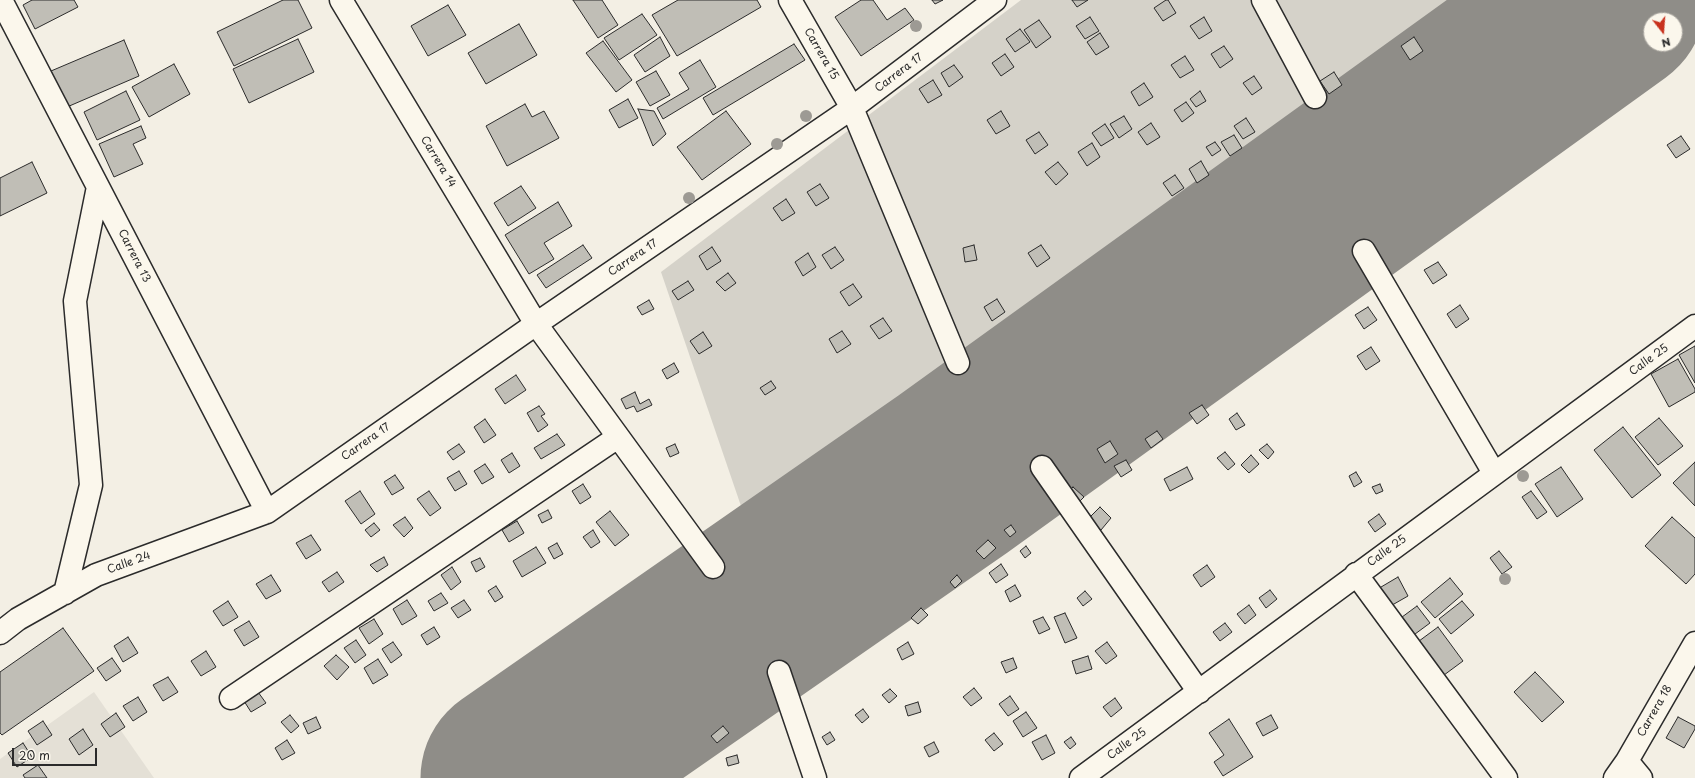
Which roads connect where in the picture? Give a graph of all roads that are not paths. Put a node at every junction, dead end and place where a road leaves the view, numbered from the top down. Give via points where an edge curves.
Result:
1 (1, 0) edge
2 (341, 0) edge
3 (790, 0) edge
4 (995, 0) edge
5 (1263, 0) edge
6 (1315, 97) dead end
7 (852, 108) junction
8 (98, 187) junction
9 (1364, 251) dead end
10 (536, 324) junction
11 (1695, 326) edge
12 (958, 363) dead end
13 (618, 437) junction
14 (1042, 467) dead end
15 (1494, 473) junction
16 (267, 512) junction
17 (713, 568) dead end
18 (1356, 574) junction
19 (65, 593) junction
20 (0, 633) edge
21 (1695, 643) edge
22 (779, 672) dead end
23 (1199, 692) junction
24 (231, 698) dead end
25 (1621, 770) edge
26 (815, 778) edge
27 (1081, 778) edge
28 (1506, 778) edge
29 (1641, 778) edge

1 - 8 street, Carrera 13
2 - 10 street, Carrera 14
3 - 7 street, Carrera 15
4 - 7 street, Carrera 17
5 - 6 street
7 - 10 street, Carrera 17
7 - 12 street, Carrera 15
8 - 16 street, Carrera 13
8 - 19 street via 75,301 91,485
9 - 15 street
10 - 13 street, Carrera 14
10 - 16 street, Carrera 17
11 - 15 street, Calle 25
13 - 17 street, Carrera 14
13 - 24 street
14 - 23 street
15 - 18 street, Calle 25
16 - 19 street, Calle 24 via 96,575
18 - 23 street, Calle 25
18 - 28 street
19 - 20 street, Calle 24 via 18,619
21 - 25 street, Carrera 18
22 - 26 street
23 - 27 street, Calle 25
25 - 29 street

